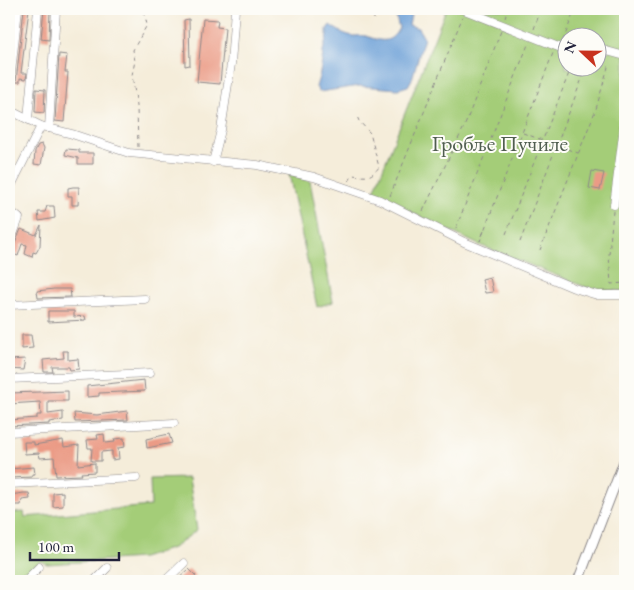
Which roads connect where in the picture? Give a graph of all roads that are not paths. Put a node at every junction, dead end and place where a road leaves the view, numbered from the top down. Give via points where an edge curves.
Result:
1 (18, 9) edge
2 (38, 9) edge
3 (56, 9) edge
4 (235, 9) edge
5 (464, 9) edge
6 (556, 46) edge
7 (606, 51) edge
8 (625, 56) edge
9 (9, 90) edge
10 (9, 110) edge
11 (28, 119) junction
12 (625, 119) edge
13 (45, 127) junction
14 (213, 162) junction
15 (9, 190) edge
16 (614, 206) road end
17 (9, 210) edge
18 (9, 245) edge
19 (625, 296) edge
20 (145, 299) dead end
21 (9, 305) edge
22 (150, 372) dead end
23 (9, 379) edge
24 (174, 423) dead end
25 (9, 432) edge
26 (625, 459) edge
27 (136, 478) dead end
28 (9, 484) edge
29 (184, 563) dead end
30 (39, 567) dead end
31 (107, 568) dead end
32 (25, 581) edge
33 (94, 581) edge
34 (165, 581) edge
35 (578, 581) edge

1 - 9 street
2 - 11 street
3 - 13 street
4 - 14 street via 231,64
5 - 6 street
7 - 8 street
10 - 11 street
11 - 13 street
12 - 16 street
13 - 14 street via 137,155
13 - 15 street
14 - 19 street via 287,170 344,188 380,200 464,242 574,288 597,295
17 - 18 street via 19,218
20 - 21 street
22 - 23 street
24 - 25 street
26 - 35 main road
27 - 28 street
29 - 34 street
30 - 32 street
31 - 33 street

